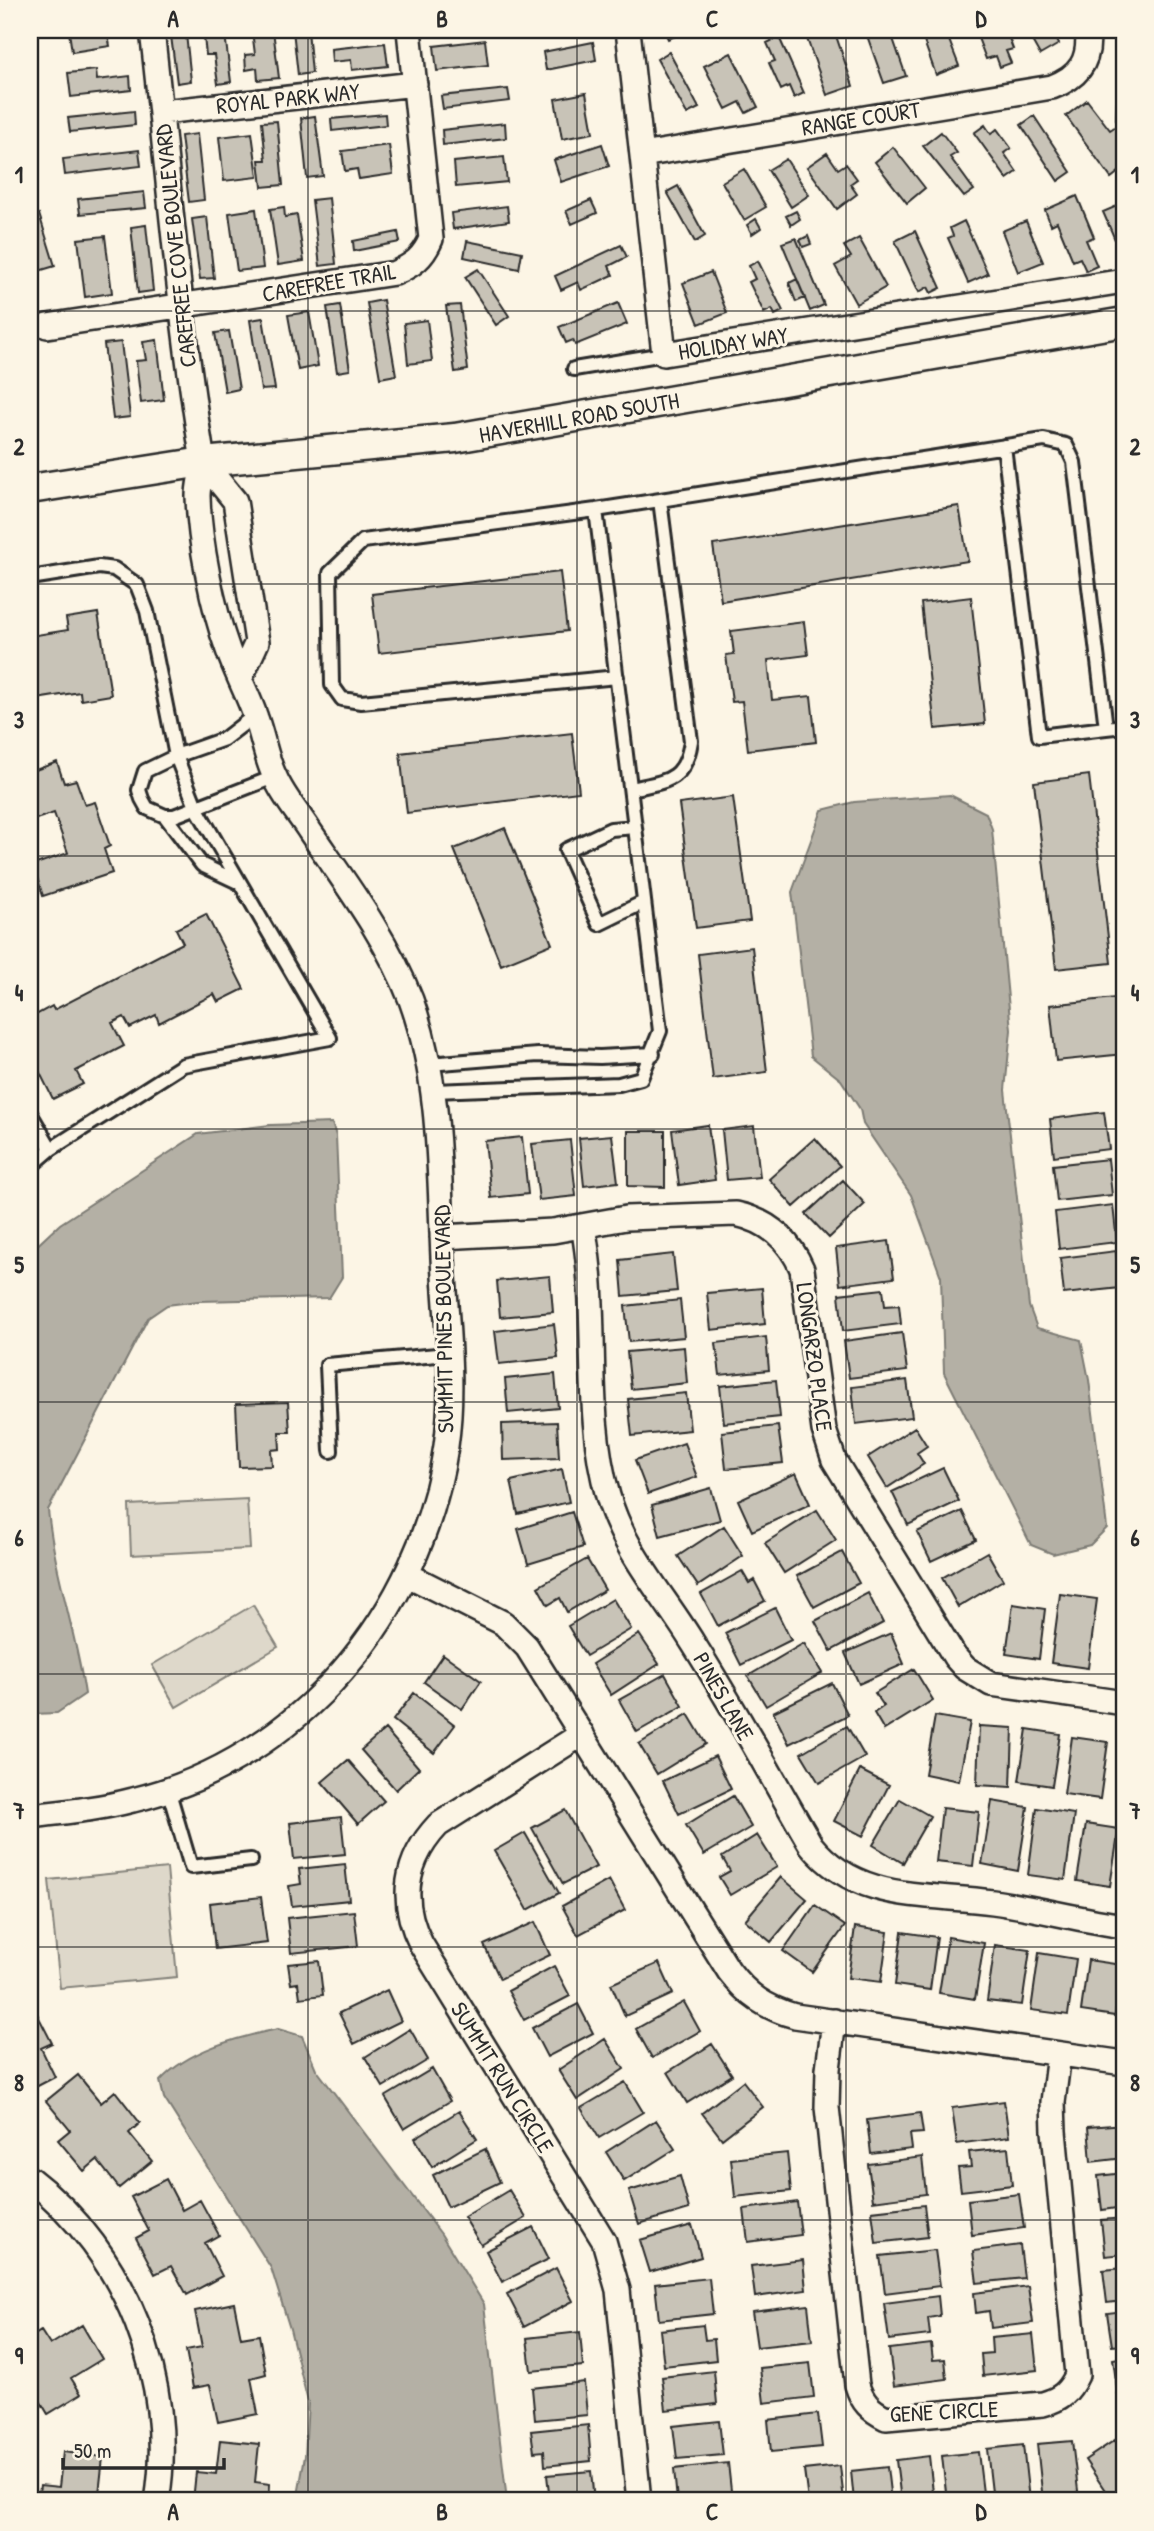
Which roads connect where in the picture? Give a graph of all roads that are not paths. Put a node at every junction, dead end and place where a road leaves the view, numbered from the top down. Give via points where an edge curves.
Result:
1 (152, 30) edge
2 (409, 30) edge
3 (628, 30) edge
4 (1087, 30) edge
5 (415, 84) junction
6 (162, 113) junction
7 (642, 155) junction
8 (1124, 281) edge
9 (180, 307) junction
10 (1124, 322) edge
11 (47, 326) dead end
12 (664, 354) junction
13 (574, 369) dead end
14 (1004, 446) junction
15 (204, 462) junction
16 (30, 489) edge
17 (660, 500) junction
18 (596, 510) junction
19 (30, 578) edge
20 (240, 677) junction
21 (617, 677) junction
22 (255, 715) junction
23 (1124, 726) edge
24 (1106, 728) junction
25 (176, 756) junction
26 (274, 777) junction
27 (631, 789) junction
28 (195, 807) junction
29 (165, 816) junction
30 (635, 827) junction
31 (238, 882) junction
32 (644, 902) junction
33 (653, 1054) junction
34 (429, 1064) junction
35 (434, 1091) junction
36 (30, 1113) edge
37 (51, 1149) junction
38 (30, 1167) edge
39 (583, 1226) junction
40 (442, 1237) junction
41 (448, 1354) junction
42 (331, 1451) dead end
43 (408, 1575) junction
44 (1124, 1703) edge
45 (582, 1734) junction
46 (168, 1789) junction
47 (30, 1816) edge
48 (251, 1860) dead end
49 (1124, 1926) edge
50 (834, 2021) junction
51 (1059, 2054) junction
52 (1124, 2063) edge
53 (30, 2179) edge
54 (157, 2501) edge
55 (639, 2501) edge

1 - 6 street, CAREFREE COVE BOULEVARD
2 - 5 street, CAREFREE TRAIL
3 - 7 street, HOLIDAY WAY
4 - 7 street, RANGE COURT via 1088,53 1077,73 1052,87
5 - 6 street, ROYAL PARK WAY
5 - 9 street, CAREFREE TRAIL via 430,239 413,265 395,274
6 - 9 street, CAREFREE COVE BOULEVARD
7 - 12 street, HOLIDAY WAY
8 - 12 street, HOLIDAY WAY
9 - 11 street, CAREFREE TRAIL
9 - 15 street, CAREFREE COVE BOULEVARD via 195,427
10 - 15 street, HAVERHILL ROAD SOUTH via 454,438
12 - 13 lane
14 - 17 lane
14 - 24 lane via 1044,440 1066,445 1074,462
14 - 24 lane via 1039,736
15 - 16 street, HAVERHILL ROAD SOUTH
15 - 20 street, SUMMIT PINES BOULEVARD via 198,494 210,585 228,652
15 - 20 street via 235,501 257,642
17 - 18 lane
17 - 27 lane via 691,741 682,770 670,781
18 - 21 lane
18 - 21 lane via 363,541 330,573 332,685 342,699 361,702
19 - 25 lane via 99,567 114,569 137,585 146,604
20 - 22 street, SUMMIT PINES BOULEVARD
21 - 27 lane
22 - 25 lane via 224,739
22 - 26 street, SUMMIT PINES BOULEVARD
23 - 24 lane
25 - 28 lane
25 - 29 lane via 145,771 141,780 147,808
26 - 28 lane
26 - 34 street, SUMMIT PINES BOULEVARD via 387,947 409,995
27 - 30 lane
28 - 29 lane
28 - 31 lane
29 - 31 lane via 202,865
30 - 32 lane
30 - 32 lane via 611,829 566,850 599,924
31 - 37 lane via 330,1038 183,1065
32 - 33 lane via 660,1031
33 - 34 lane via 600,1058 538,1055
33 - 35 lane via 641,1077 619,1084
34 - 35 street, SUMMIT PINES BOULEVARD
35 - 40 street, SUMMIT PINES BOULEVARD
36 - 37 lane
37 - 38 lane
39 - 40 street, LONGARZO PLACE
39 - 44 street, LONGARZO PLACE via 626,1218 736,1214 777,1232 802,1269 824,1430 834,1460 956,1657 971,1673 991,1684
39 - 49 street, PINES LANE via 589,1260 598,1443 608,1496 638,1562 693,1642 811,1845 832,1867 872,1888 991,1901
40 - 41 street, SUMMIT PINES BOULEVARD
41 - 42 lane via 327,1365
41 - 43 street, SUMMIT PINES BOULEVARD via 444,1455 433,1505
43 - 45 street via 488,1614 516,1634
43 - 46 street, SUMMIT PINES BOULEVARD via 375,1630 317,1699 248,1752
45 - 50 street via 739,1985 779,2012
45 - 55 street, SUMMIT RUN CIRCLE via 438,1825 415,1857 407,1897 421,1944 604,2242 618,2290
46 - 47 street, SUMMIT PINES BOULEVARD via 86,1810
46 - 48 lane via 191,1867
50 - 51 street
50 - 51 street, GENE CIRCLE via 827,2106 857,2385 872,2411 886,2418 1044,2404 1059,2399 1077,2375 1054,2131
51 - 52 street
53 - 54 street via 90,2241 137,2322 155,2381 161,2427

